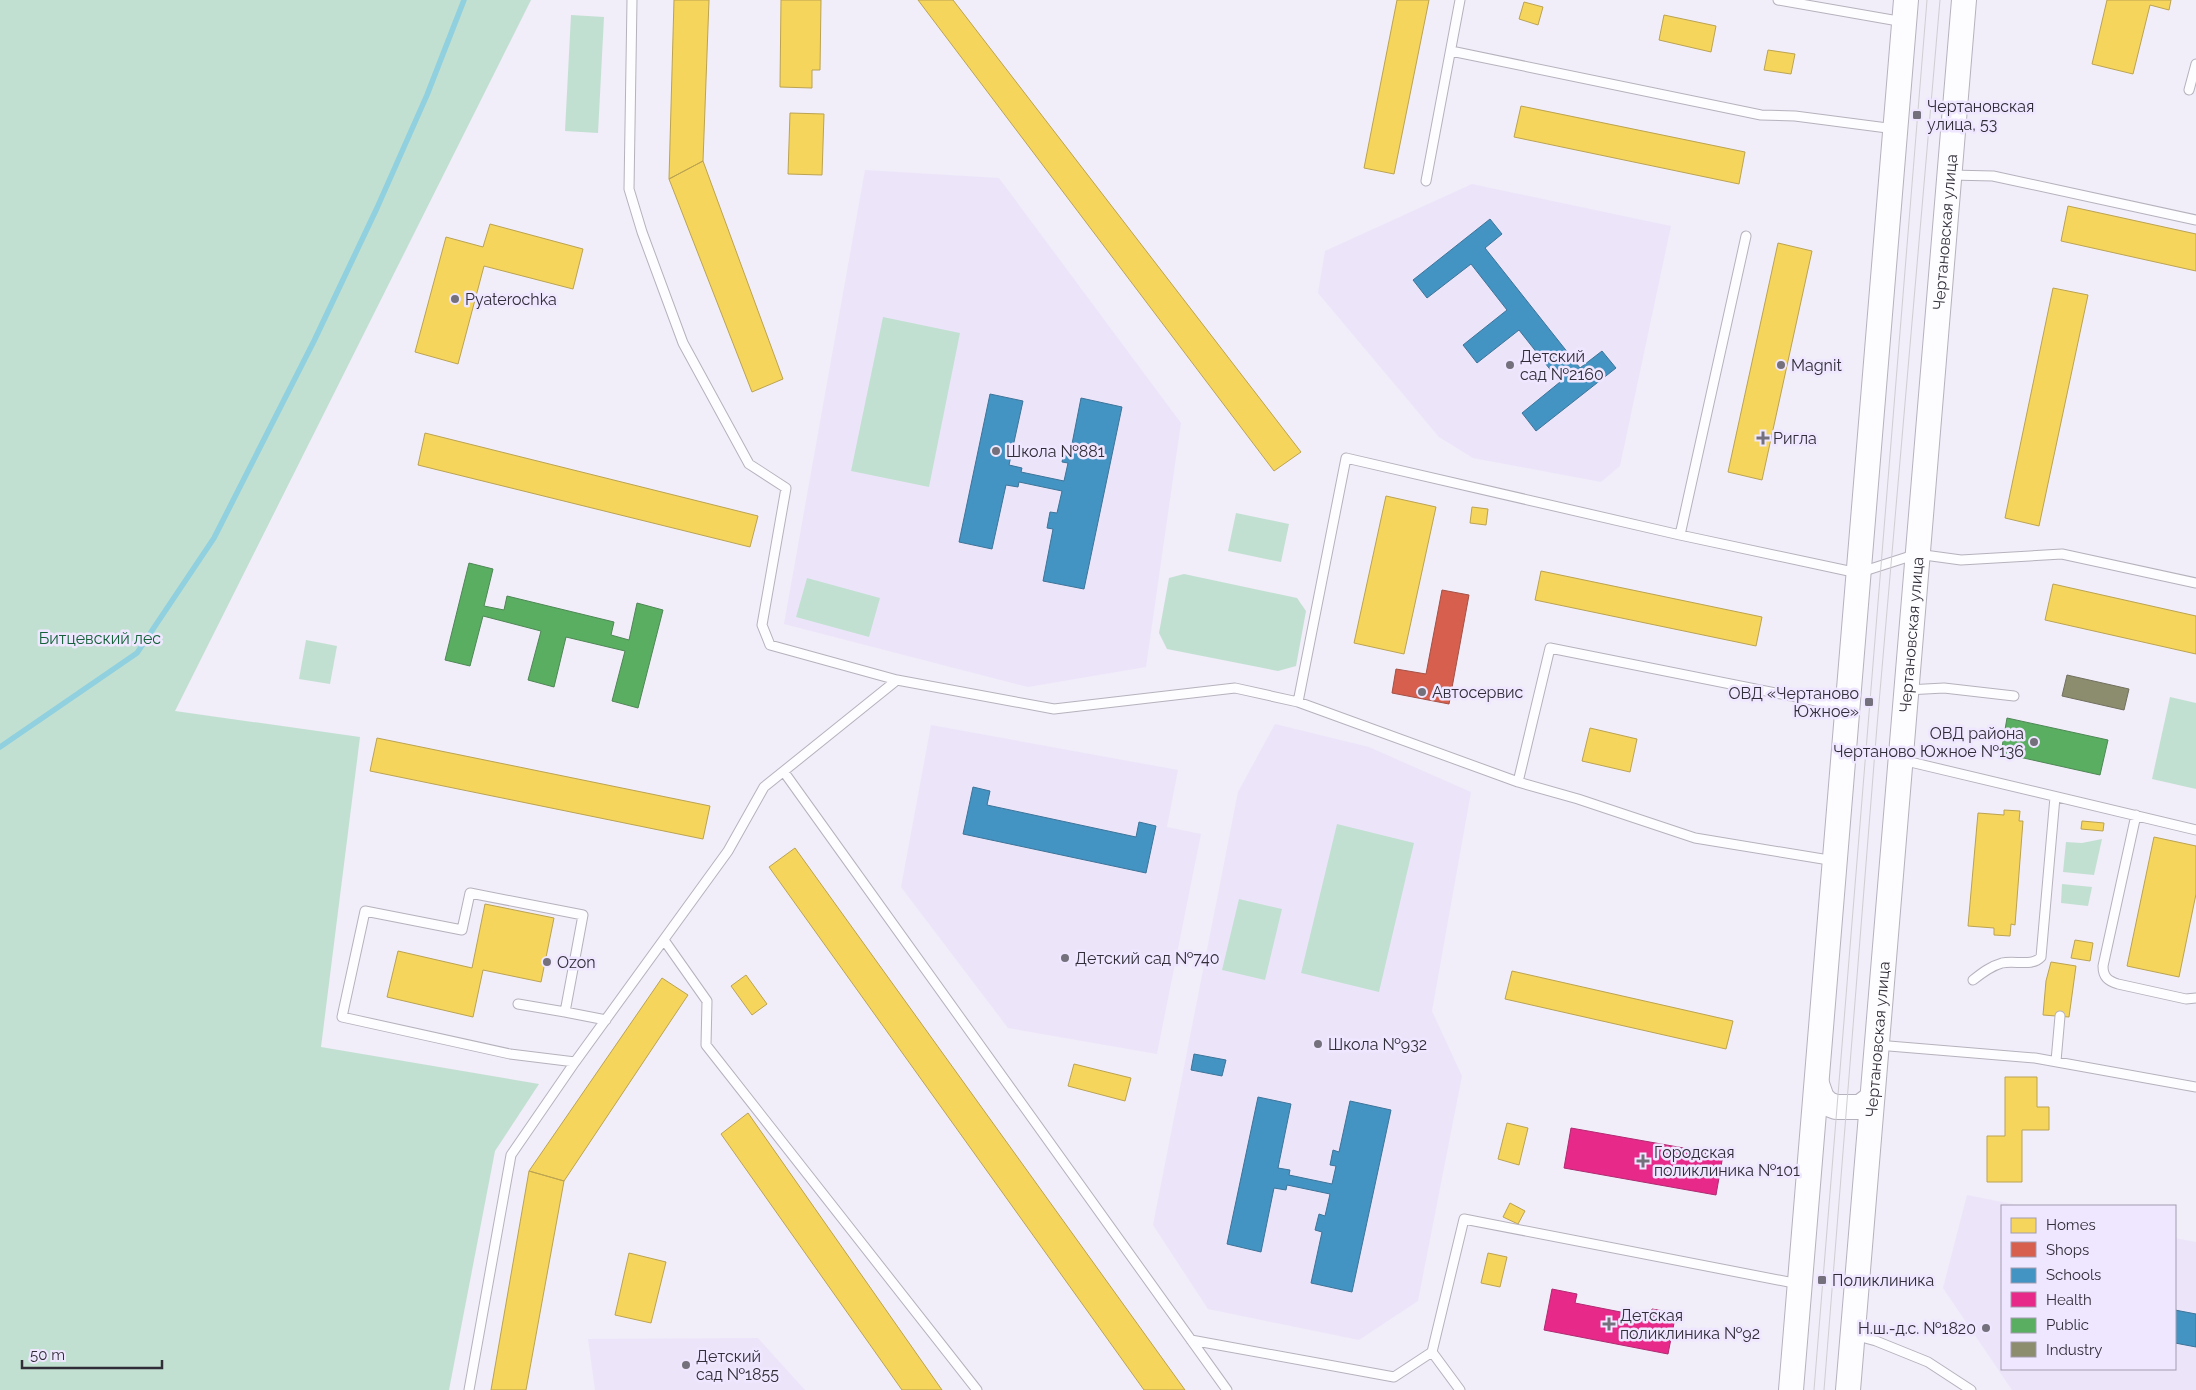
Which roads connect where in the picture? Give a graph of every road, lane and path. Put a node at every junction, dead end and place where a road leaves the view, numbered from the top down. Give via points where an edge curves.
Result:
1 (632, 0) edge
2 (1460, 0) edge
3 (1778, 0) edge
4 (1964, 0) edge
5 (1905, 11) edge
6 (1451, 51) junction
7 (2196, 64) edge
8 (2189, 90) dead end
9 (1895, 129) junction
10 (1950, 175) junction
11 (1426, 181) dead end
12 (2196, 220) edge
13 (1746, 236) dead end
14 (1680, 535) junction
15 (1916, 554) junction
16 (1858, 573) junction
17 (2196, 583) edge
18 (896, 680) junction
19 (1907, 690) junction
20 (2014, 696) dead end
21 (1298, 702) junction
22 (1848, 708) junction
23 (1902, 760) junction
24 (784, 772) junction
25 (1518, 782) junction
26 (2056, 796) junction
27 (2136, 815) junction
28 (2196, 830) edge
29 (1835, 861) junction
30 (664, 940) junction
31 (1974, 980) dead end
32 (2196, 998) edge
33 (518, 1004) dead end
34 (565, 1012) junction
35 (2060, 1016) dead end
36 (606, 1020) junction
37 (1876, 1045) junction
38 (2056, 1061) junction
39 (575, 1062) junction
40 (1817, 1084) junction
41 (2196, 1087) edge
42 (1872, 1098) junction
43 (1800, 1284) junction
44 (1852, 1335) junction
45 (1191, 1340) junction
46 (1432, 1352) junction
47 (469, 1390) edge
48 (978, 1390) edge
49 (1227, 1390) edge
50 (1460, 1390) edge
51 (1792, 1390) edge
52 (1848, 1390) edge
53 (1971, 1390) edge

1 - 18 lane via 629,189 642,232 683,343 750,464 786,488 762,625 770,645
2 - 6 lane
3 - 5 lane
4 - 10 main road, Чертановская улица
5 - 9 main road
6 - 9 lane via 1761,116 1795,116
6 - 11 lane
7 - 8 lane
9 - 16 main road
10 - 12 lane via 1994,176
10 - 15 main road, Чертановская улица
13 - 14 lane
14 - 16 lane
14 - 21 lane via 1346,458
15 - 16 lane
15 - 17 lane via 1961,560 2062,554
15 - 19 main road, Чертановская улица
16 - 22 main road
18 - 21 lane via 1054,709 1235,688
18 - 24 lane
19 - 20 lane via 1944,688
19 - 23 main road, Чертановская улица
21 - 25 lane
22 - 25 lane via 1550,648
22 - 29 main road
23 - 26 lane
23 - 37 main road, Чертановская улица
24 - 30 lane via 764,787 728,851
24 - 45 lane
25 - 29 lane via 1695,838
26 - 27 lane
26 - 31 lane via 2042,957 2032,963 1998,964
27 - 28 lane
27 - 32 lane via 2103,972 2110,981 2118,984 2186,999
29 - 40 main road
30 - 36 lane
30 - 48 lane via 707,1001 706,1044
33 - 34 lane
34 - 36 lane
34 - 39 lane via 583,915 470,893 462,930 365,911 342,1017 510,1054
35 - 38 lane
36 - 39 lane
37 - 38 lane
37 - 42 main road, Чертановская улица
38 - 41 lane
39 - 47 lane via 511,1155
40 - 42 main road via 1822,1098 1836,1107 1860,1107
40 - 43 main road
42 - 44 main road, Чертановская улица
43 - 46 lane via 1464,1219
43 - 51 main road
44 - 52 main road, Чертановская улица
44 - 53 lane via 1928,1362
45 - 46 lane via 1394,1377
45 - 49 lane
46 - 50 lane

